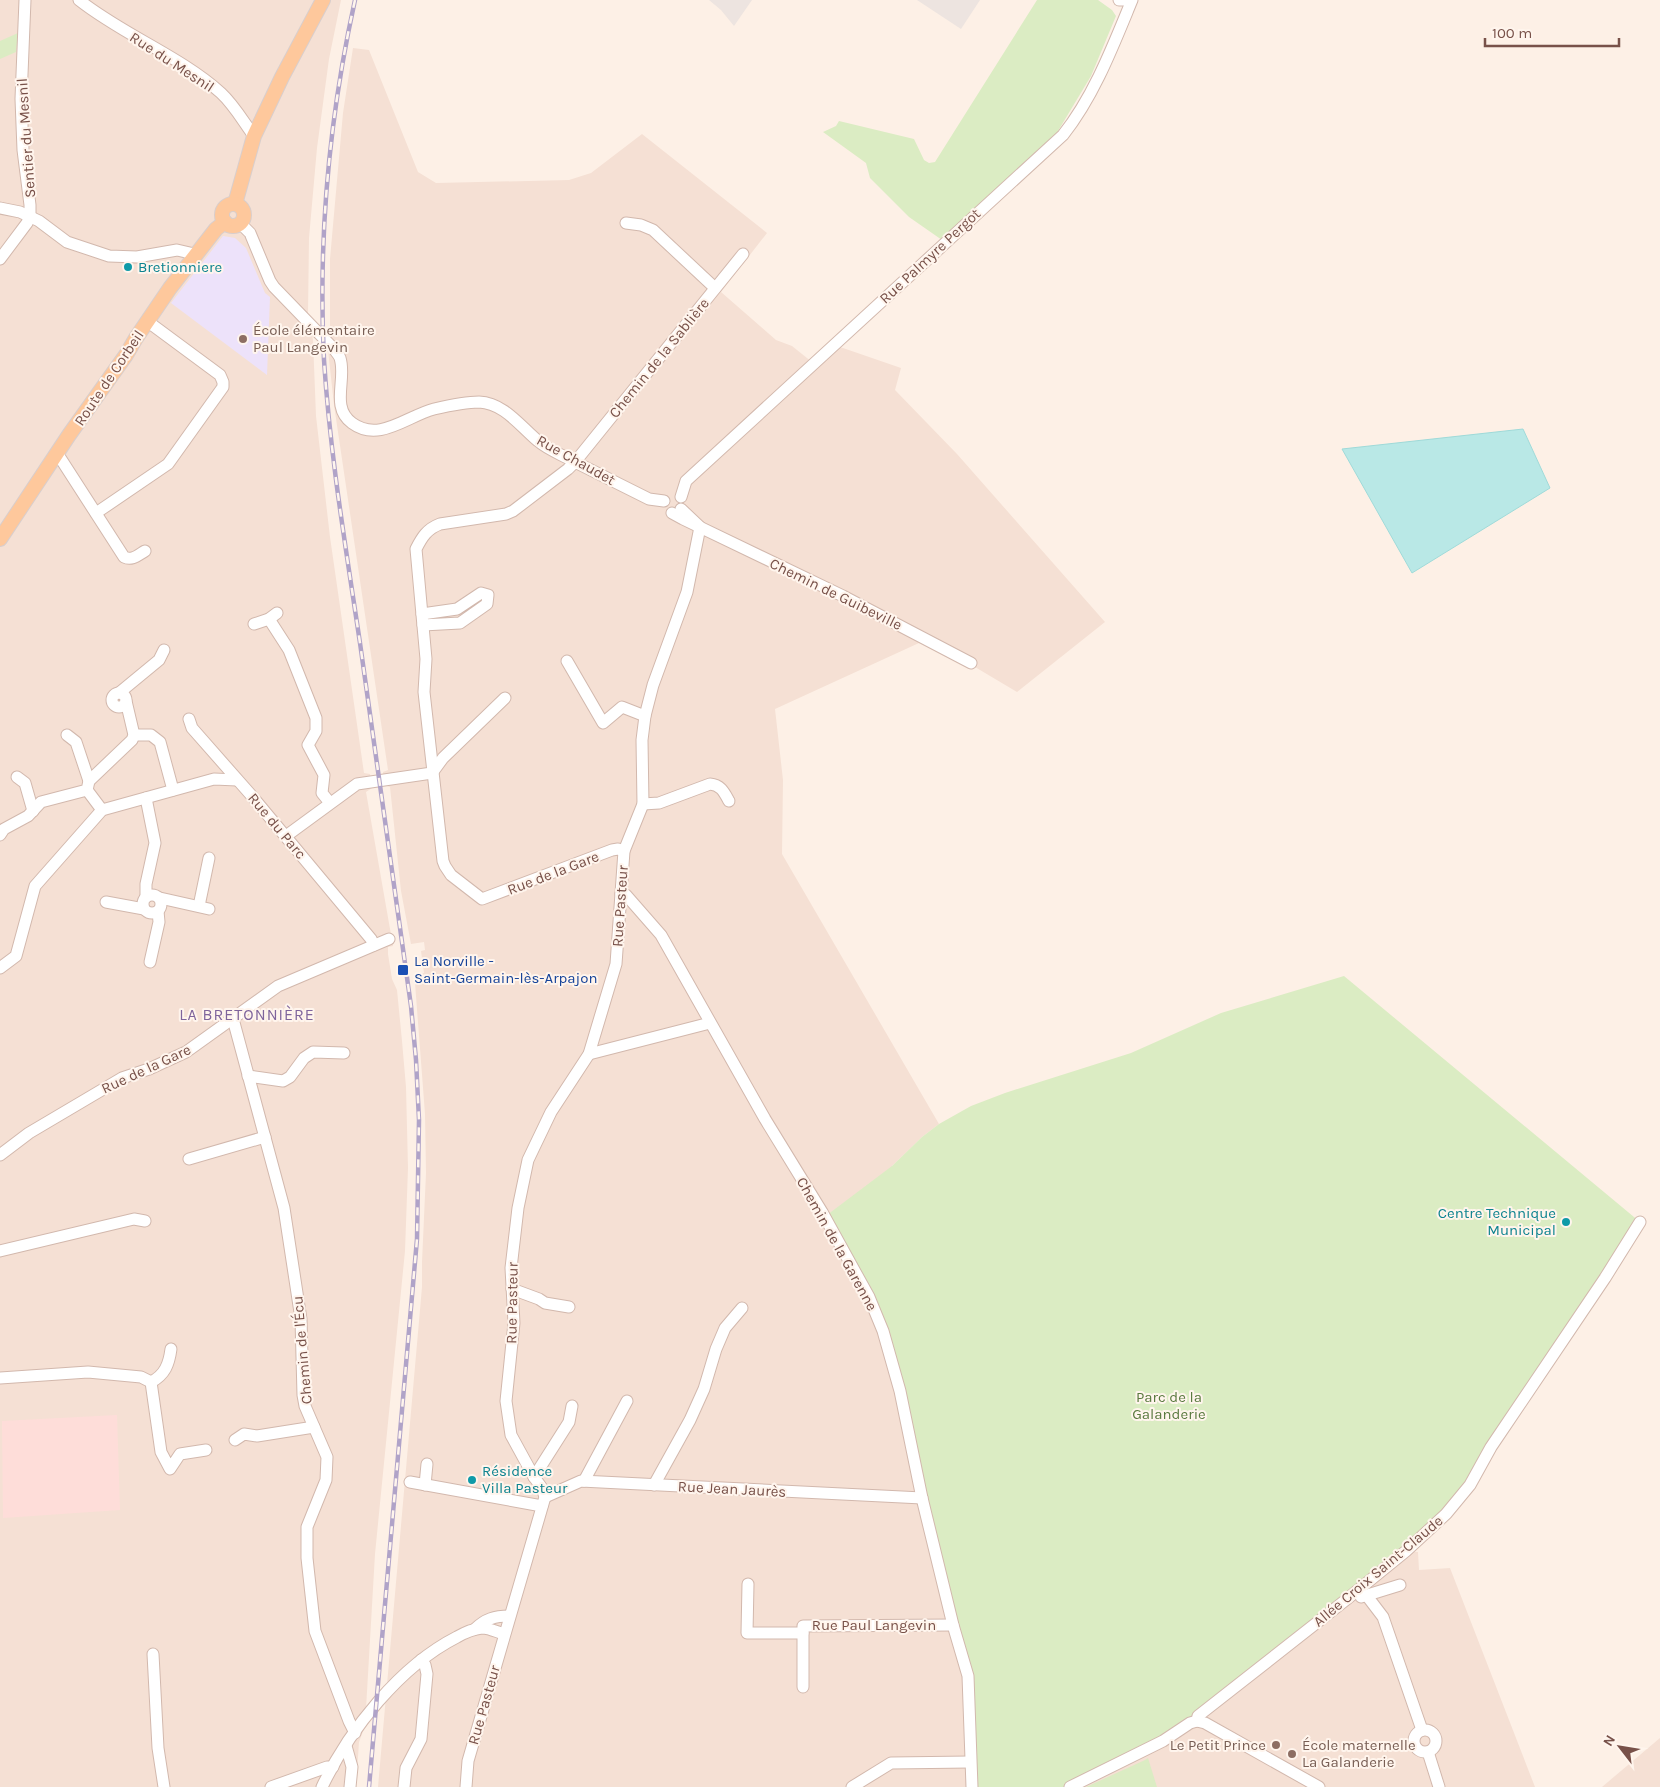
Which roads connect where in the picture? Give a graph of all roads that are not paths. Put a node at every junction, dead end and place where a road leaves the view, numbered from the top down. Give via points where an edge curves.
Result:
1 (25, 0) edge
2 (79, 0) edge
3 (323, 0) edge
4 (1119, 0) edge
5 (1127, 0) edge
6 (1132, 0) edge
7 (254, 136) junction
8 (235, 204) junction
9 (0, 208) edge
10 (30, 216) junction
11 (225, 222) junction
12 (240, 223) junction
13 (626, 223) dead end
14 (743, 254) dead end
15 (195, 257) junction
16 (0, 259) edge
17 (715, 288) junction
18 (147, 321) junction
19 (57, 453) junction
20 (575, 462) junction
21 (672, 497) junction
22 (676, 511) junction
23 (96, 513) junction
24 (700, 527) junction
25 (0, 539) edge
26 (145, 551) dead end
27 (422, 620) junction
28 (254, 624) dead end
29 (164, 650) dead end
30 (567, 660) dead end
31 (971, 663) dead end
32 (505, 698) dead end
33 (644, 716) junction
34 (189, 719) dead end
35 (67, 735) dead end
36 (134, 736) junction
37 (432, 773) junction
38 (16, 777) dead end
39 (237, 780) junction
40 (88, 786) junction
41 (173, 790) junction
42 (146, 798) junction
43 (729, 801) dead end
44 (330, 803) junction
45 (642, 804) junction
46 (102, 810) junction
47 (33, 811) junction
48 (0, 835) edge
49 (286, 836) junction
50 (624, 851) junction
51 (209, 858) dead end
52 (621, 894) junction
53 (146, 897) junction
54 (160, 898) junction
55 (482, 899) joint
56 (106, 902) dead end
57 (144, 909) junction
58 (158, 911) junction
59 (389, 939) dead end
60 (374, 946) junction
61 (150, 962) dead end
62 (0, 968) edge
63 (233, 1019) junction
64 (710, 1023) junction
65 (344, 1052) dead end
66 (589, 1054) junction
67 (248, 1076) junction
68 (265, 1137) junction
69 (0, 1155) edge
70 (188, 1159) dead end
71 (145, 1221) dead end
72 (1640, 1222) dead end
73 (0, 1251) edge
74 (512, 1289) junction
75 (569, 1307) dead end
76 (742, 1308) dead end
77 (172, 1349) dead end
78 (0, 1378) edge
79 (151, 1382) junction
80 (627, 1401) dead end
81 (572, 1406) dead end
82 (314, 1427) junction
83 (235, 1440) dead end
84 (206, 1450) dead end
85 (427, 1464) dead end
86 (534, 1477) junction
87 (584, 1481) junction
88 (410, 1482) dead end
89 (424, 1485) junction
90 (654, 1485) junction
91 (922, 1498) junction
92 (543, 1501) junction
93 (748, 1584) dead end
94 (1400, 1585) dead end
95 (1367, 1596) junction
96 (1347, 1599) junction
97 (509, 1616) junction
98 (953, 1625) junction
99 (474, 1630) junction
100 (804, 1633) junction
101 (504, 1634) junction
102 (153, 1654) dead end
103 (421, 1660) junction
104 (803, 1687) dead end
105 (1197, 1721) junction
106 (355, 1732) junction
107 (346, 1746) junction
108 (970, 1762) junction
109 (333, 1767) junction
110 (164, 1787) edge
111 (271, 1787) edge
112 (322, 1787) edge
113 (350, 1787) edge
114 (404, 1787) edge
115 (466, 1787) edge
116 (852, 1787) edge
117 (972, 1787) edge
118 (1070, 1787) edge
119 (1319, 1787) edge
120 (1439, 1787) edge

1 - 10 street, Sentier du Mesnil via 21,100
2 - 7 street, Rue du Mesnil via 112,24 211,84 232,104
3 - 7 main road
4 - 5 street
6 - 21 street, Rue Palmyre Pergot via 1082,108 1063,135
7 - 8 main road
8 - 11 main road via 223,210
8 - 12 main road via 244,213
9 - 10 street
10 - 15 street via 67,242 109,256 137,257 177,250 190,252
10 - 16 street
11 - 12 main road via 234,226
11 - 15 main road, Route de Corbeil
12 - 20 street, Rue Chaudet via 250,233 274,287 339,355 342,409 350,422 362,429 380,430 434,409 486,403 500,408 538,442
13 - 17 street via 641,224 653,230
14 - 17 street, Chemin de la Sablière
15 - 18 main road, Route de Corbeil
17 - 20 street, Chemin de la Sablière
18 - 19 main road, Route de Corbeil
18 - 23 street via 220,376 223,387 168,464
19 - 23 street
19 - 25 main road, Route de Corbeil
20 - 21 street, Rue Chaudet via 649,499
20 - 27 street, Chemin de la Sablière via 513,511 440,524 422,537 416,549
21 - 22 street via 683,504
21 - 22 street via 666,510
22 - 24 street
23 - 26 street via 124,557 133,558
24 - 31 street, Chemin de Guibeville
24 - 33 street via 687,592
27 - 27 street via 460,622 487,604 488,595 481,593 457,609
27 - 37 street, Chemin de la Sablière via 426,659 424,692
28 - 44 street via 273,616 289,650 316,718 316,731 308,745 324,775 322,793
29 - 36 street via 159,660 123,697
30 - 33 street via 603,723 622,707
32 - 37 street via 443,758
33 - 45 street
34 - 39 street via 192,728
35 - 40 street via 76,742
36 - 40 street
36 - 41 street via 151,735 160,742
37 - 44 street via 357,784
37 - 55 street, Chemin de la Sablière via 444,866 454,878
38 - 47 street via 25,783
39 - 41 street, Rue du Parc via 214,779
39 - 49 street, Rue du Parc
40 - 46 street
40 - 47 street via 41,802
41 - 42 street, Rue du Parc
42 - 46 street, Rue du Parc
42 - 53 street via 155,843
43 - 45 street via 723,789 717,784 710,784 659,803
44 - 49 street
45 - 50 street
46 - 62 street via 35,886 16,956
47 - 48 street
49 - 60 street, Rue du Parc
50 - 52 street, Rue Pasteur
50 - 55 street, Rue de la Gare via 612,850
51 - 54 street via 204,907
52 - 64 street, Chemin de la Garenne via 626,895 661,935
52 - 66 street, Rue Pasteur via 616,964
53 - 54 street via 154,894
53 - 57 street
54 - 58 street via 162,904
56 - 57 street
57 - 58 street via 150,913
58 - 61 street via 159,922
59 - 60 street, Rue de la Gare
60 - 63 street, Rue de la Gare via 278,986
63 - 67 street, Chemin de l'Écu
63 - 69 street, Rue de la Gare via 186,1052 122,1078 86,1098
64 - 66 street
64 - 91 street, Chemin de la Garenne via 869,1297 883,1331 900,1391
65 - 67 street via 313,1052 304,1058 290,1078 283,1081
66 - 74 street, Rue Pasteur via 551,1112 528,1160 518,1208 511,1268
67 - 68 street, Chemin de l'Écu
68 - 70 street
68 - 82 street, Chemin de l'Écu via 284,1208 301,1319 303,1395
71 - 73 street via 134,1219
72 - 96 street, Allée Croix Saint-Claude via 1491,1447 1465,1492 1429,1531
74 - 75 street via 545,1303
74 - 86 street, Rue Pasteur via 514,1323 506,1401 511,1435
76 - 90 street via 725,1328 690,1420
77 - 79 street via 168,1366
78 - 79 street via 88,1372 141,1377
79 - 84 street via 161,1452 170,1469 180,1454
80 - 87 street
81 - 86 street via 569,1422
82 - 83 street via 257,1436 244,1434
82 - 106 street, Chemin de l'Écu via 327,1456 328,1469 307,1527 315,1632
85 - 89 street
86 - 92 street, Rue Pasteur via 542,1488
87 - 90 street, Rue Jean Jaurès
87 - 92 street, Rue Jean Jaurès
88 - 89 street
89 - 92 street
90 - 91 street, Rue Jean Jaurès
91 - 98 street, Chemin de la Garenne
92 - 97 street, Rue Pasteur
93 - 100 street, Rue Paul Langevin via 746,1633
94 - 95 street
95 - 96 street
95 - 120 street via 1383,1617 1422,1730 1432,1732 1436,1737 1434,1749 1428,1752
96 - 105 street, Allée Croix Saint-Claude via 1198,1716
97 - 99 street via 489,1619
97 - 101 street, Rue Pasteur
98 - 100 street, Rue Paul Langevin via 803,1626
98 - 108 street, Chemin de la Garenne via 968,1676
99 - 101 street via 483,1628
99 - 103 street via 442,1644
100 - 104 street, Rue Paul Langevin
101 - 115 street, Rue Pasteur via 468,1761
102 - 110 street via 158,1748
103 - 106 street
103 - 114 street via 427,1674 421,1739 406,1768
105 - 118 street, Allée Croix Saint-Claude
105 - 119 street
106 - 107 street
107 - 109 street
107 - 113 street via 352,1767
108 - 116 street via 891,1763
108 - 117 street, Chemin de la Garenne
109 - 111 street
109 - 112 street

